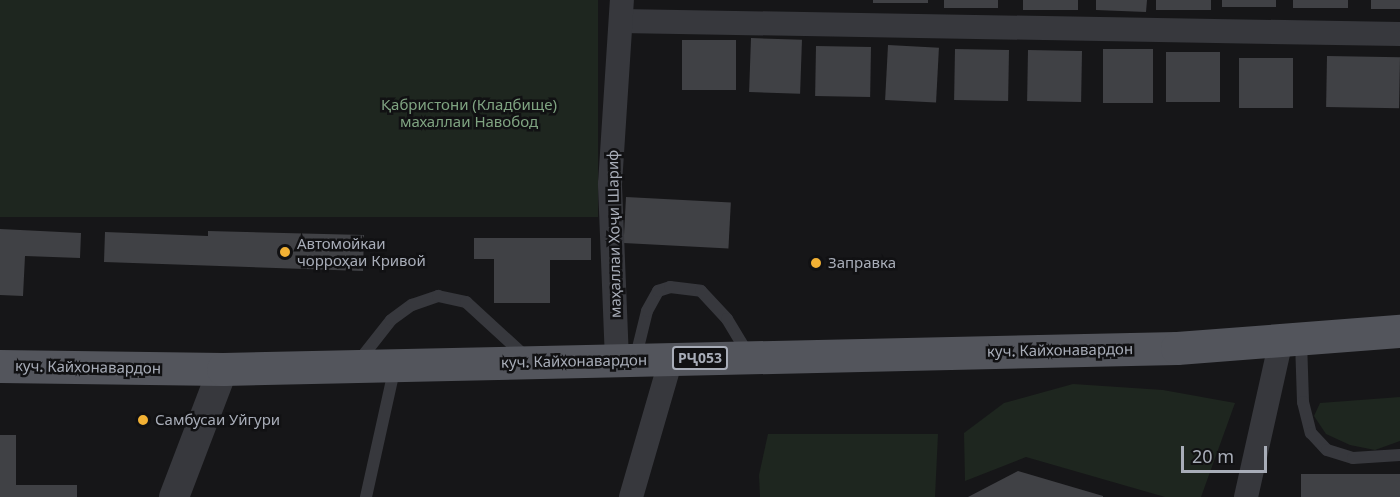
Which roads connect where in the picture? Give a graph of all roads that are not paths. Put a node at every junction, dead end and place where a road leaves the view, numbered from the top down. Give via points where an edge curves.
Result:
1 (621, 10) edge
2 (1400, 34) edge
3 (1400, 331) edge
4 (1291, 339) junction
5 (750, 357) junction
6 (671, 359) junction
7 (626, 360) junction
8 (531, 362) junction
9 (395, 365) junction
10 (0, 366) edge
11 (354, 366) junction
12 (223, 369) junction
13 (1400, 455) edge
14 (174, 497) edge
15 (366, 497) edge
16 (631, 497) edge
17 (1246, 497) edge

1 - 2 street
1 - 7 street, маҳаллаи Хоҷи Шариф via 610,184
3 - 4 main road, куч. Кайхонавардон / РҶ053
4 - 5 main road, куч. Кайхонавардон / РҶ053 via 1177,348
4 - 13 lane via 1311,433 1327,450 1353,458
4 - 17 street
5 - 6 main road, куч. Кайхонавардон / РҶ053
5 - 7 lane via 727,320 701,291 670,287 658,291
6 - 7 main road, куч. Кайхонавардон / РҶ053
6 - 16 street
7 - 8 main road, куч. Кайхонавардон / РҶ053
8 - 9 main road, куч. Кайхонавардон / РҶ053
8 - 11 lane via 466,302 438,296 412,305 391,320
9 - 11 main road, куч. Кайхонавардон / РҶ053
9 - 15 lane
10 - 12 main road, куч. Кайхонавардон / РҶ053
11 - 12 main road, куч. Кайхонавардон / РҶ053
12 - 14 street

